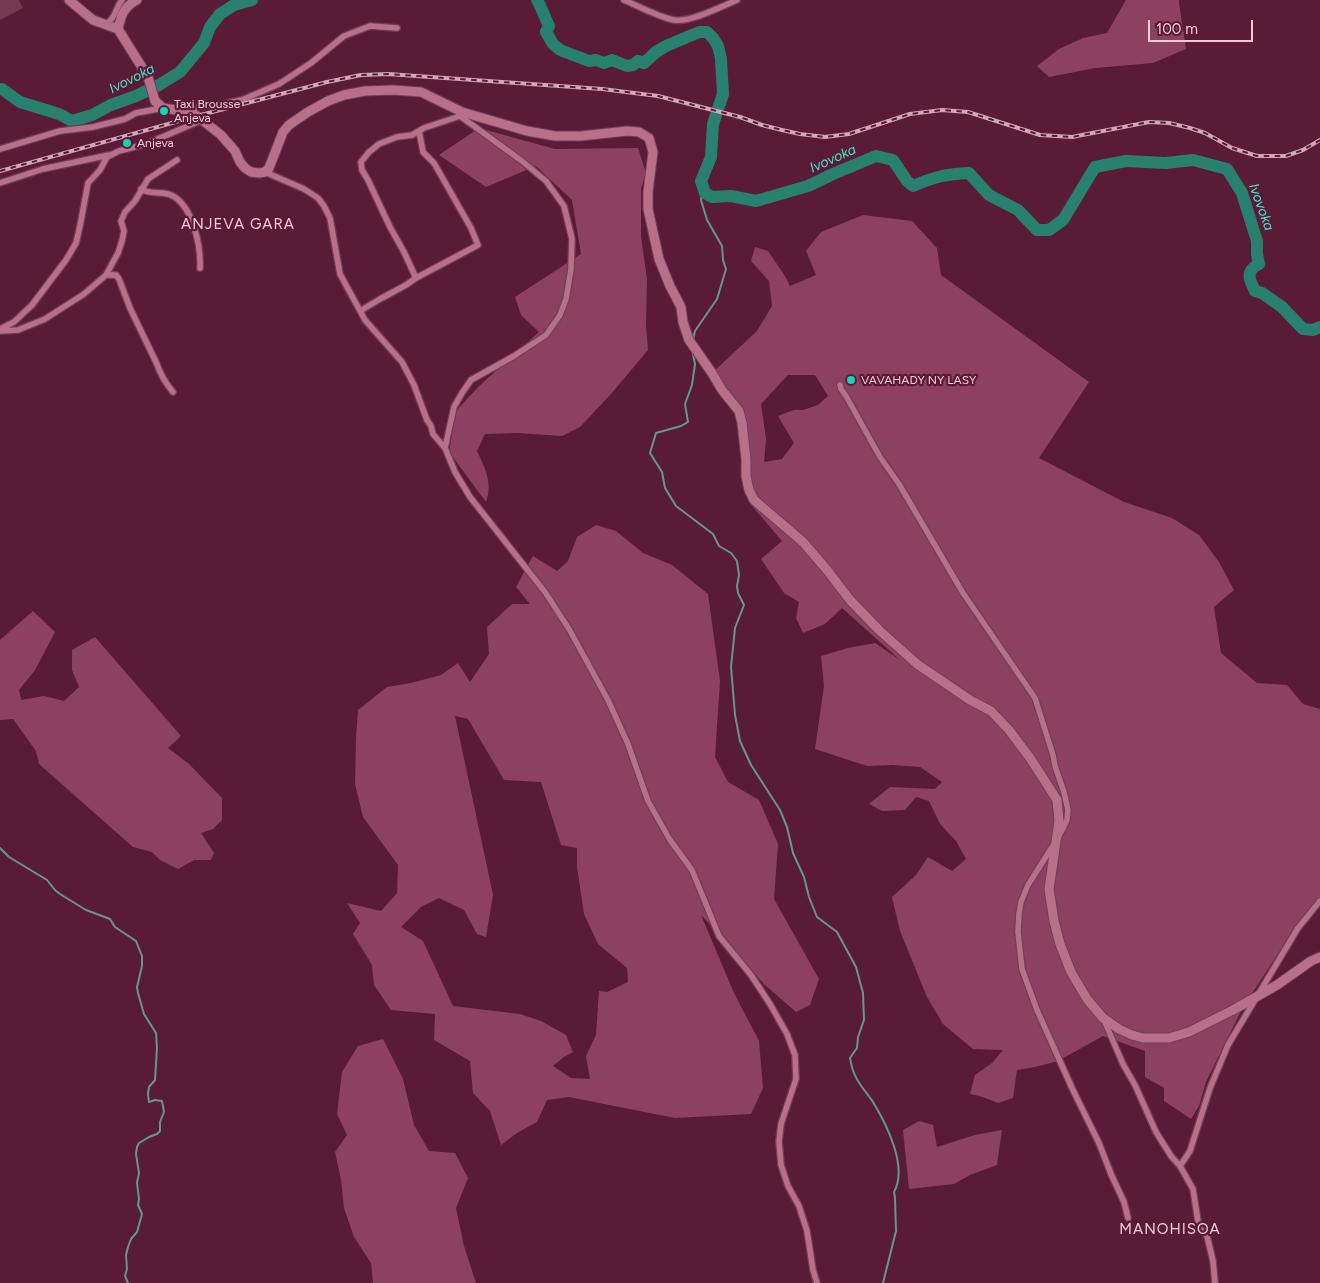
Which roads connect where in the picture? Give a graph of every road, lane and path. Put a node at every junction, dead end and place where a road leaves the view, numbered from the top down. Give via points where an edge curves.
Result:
1 (69, 0) edge
2 (122, 0) edge
3 (137, 0) edge
4 (624, 0) edge
5 (736, 0) edge
6 (105, 25) junction
7 (396, 28) dead end
8 (118, 29) junction
9 (163, 108) junction
10 (177, 110) junction
11 (461, 114) junction
12 (202, 120) junction
13 (419, 131) junction
14 (0, 149) edge
15 (110, 155) junction
16 (177, 160) dead end
17 (265, 172) junction
18 (0, 183) edge
19 (141, 189) junction
20 (200, 268) dead end
21 (106, 275) junction
22 (416, 278) junction
23 (360, 311) junction
24 (0, 330) edge
25 (840, 385) dead end
26 (172, 392) dead end
27 (445, 448) junction
28 (1057, 839) junction
29 (1320, 901) edge
30 (1320, 958) edge
31 (1258, 996) junction
32 (1103, 1018) junction
33 (1180, 1166) junction
34 (1128, 1218) dead end
35 (817, 1283) edge
36 (1215, 1283) edge

1 - 6 street via 93,20
2 - 6 street via 114,17
3 - 8 street via 122,13
4 - 5 street via 675,21
6 - 8 street
7 - 10 street via 370,26 344,36 279,84 242,100
8 - 9 street via 148,78 155,101
9 - 10 street
9 - 14 street via 93,127 60,131
10 - 12 street via 190,112
11 - 13 street
11 - 17 street via 421,92 365,91 344,95 321,104 289,125 270,168
11 - 27 street via 546,180 564,206 572,239 571,269 560,315 546,335 466,386 454,407
11 - 28 street via 555,136 627,131 639,132 650,138 653,152 648,209 659,259 681,307 689,340 739,410 746,476 754,500 803,542 879,630 917,664 991,711 1010,730 1057,800
12 - 15 street via 146,144
12 - 17 street via 221,135 245,168 251,172
13 - 22 street via 379,144 361,162 362,170
13 - 22 street via 423,152 434,163 478,245
15 - 18 street via 43,169
15 - 24 street via 88,182 76,243 66,260 32,305
16 - 19 street via 148,179
17 - 23 street via 304,189 324,206 330,218 340,274
19 - 20 street via 170,195 184,205 194,228
19 - 21 street via 121,221 122,241
21 - 24 street via 84,294 45,319 18,330
21 - 26 street via 116,275 120,279 158,370
22 - 23 street
23 - 27 street via 402,362 433,434
25 - 28 street via 963,593 1035,698 1068,810 1068,820
27 - 35 street via 470,497 545,592 569,629 608,700 648,801 692,870 719,936 751,975 786,1034 795,1055 796,1079 781,1124 780,1165 807,1231
28 - 32 street via 1049,890 1054,921 1072,972 1087,999
28 - 34 street via 1021,902 1018,932 1022,969 1037,1010 1099,1143
29 - 31 street via 1298,928
30 - 31 street
31 - 32 street via 1189,1032 1169,1038 1132,1035
31 - 33 street via 1228,1045 1190,1151
32 - 33 street via 1156,1132
33 - 36 street via 1193,1189 1199,1228 1207,1236 1213,1261

